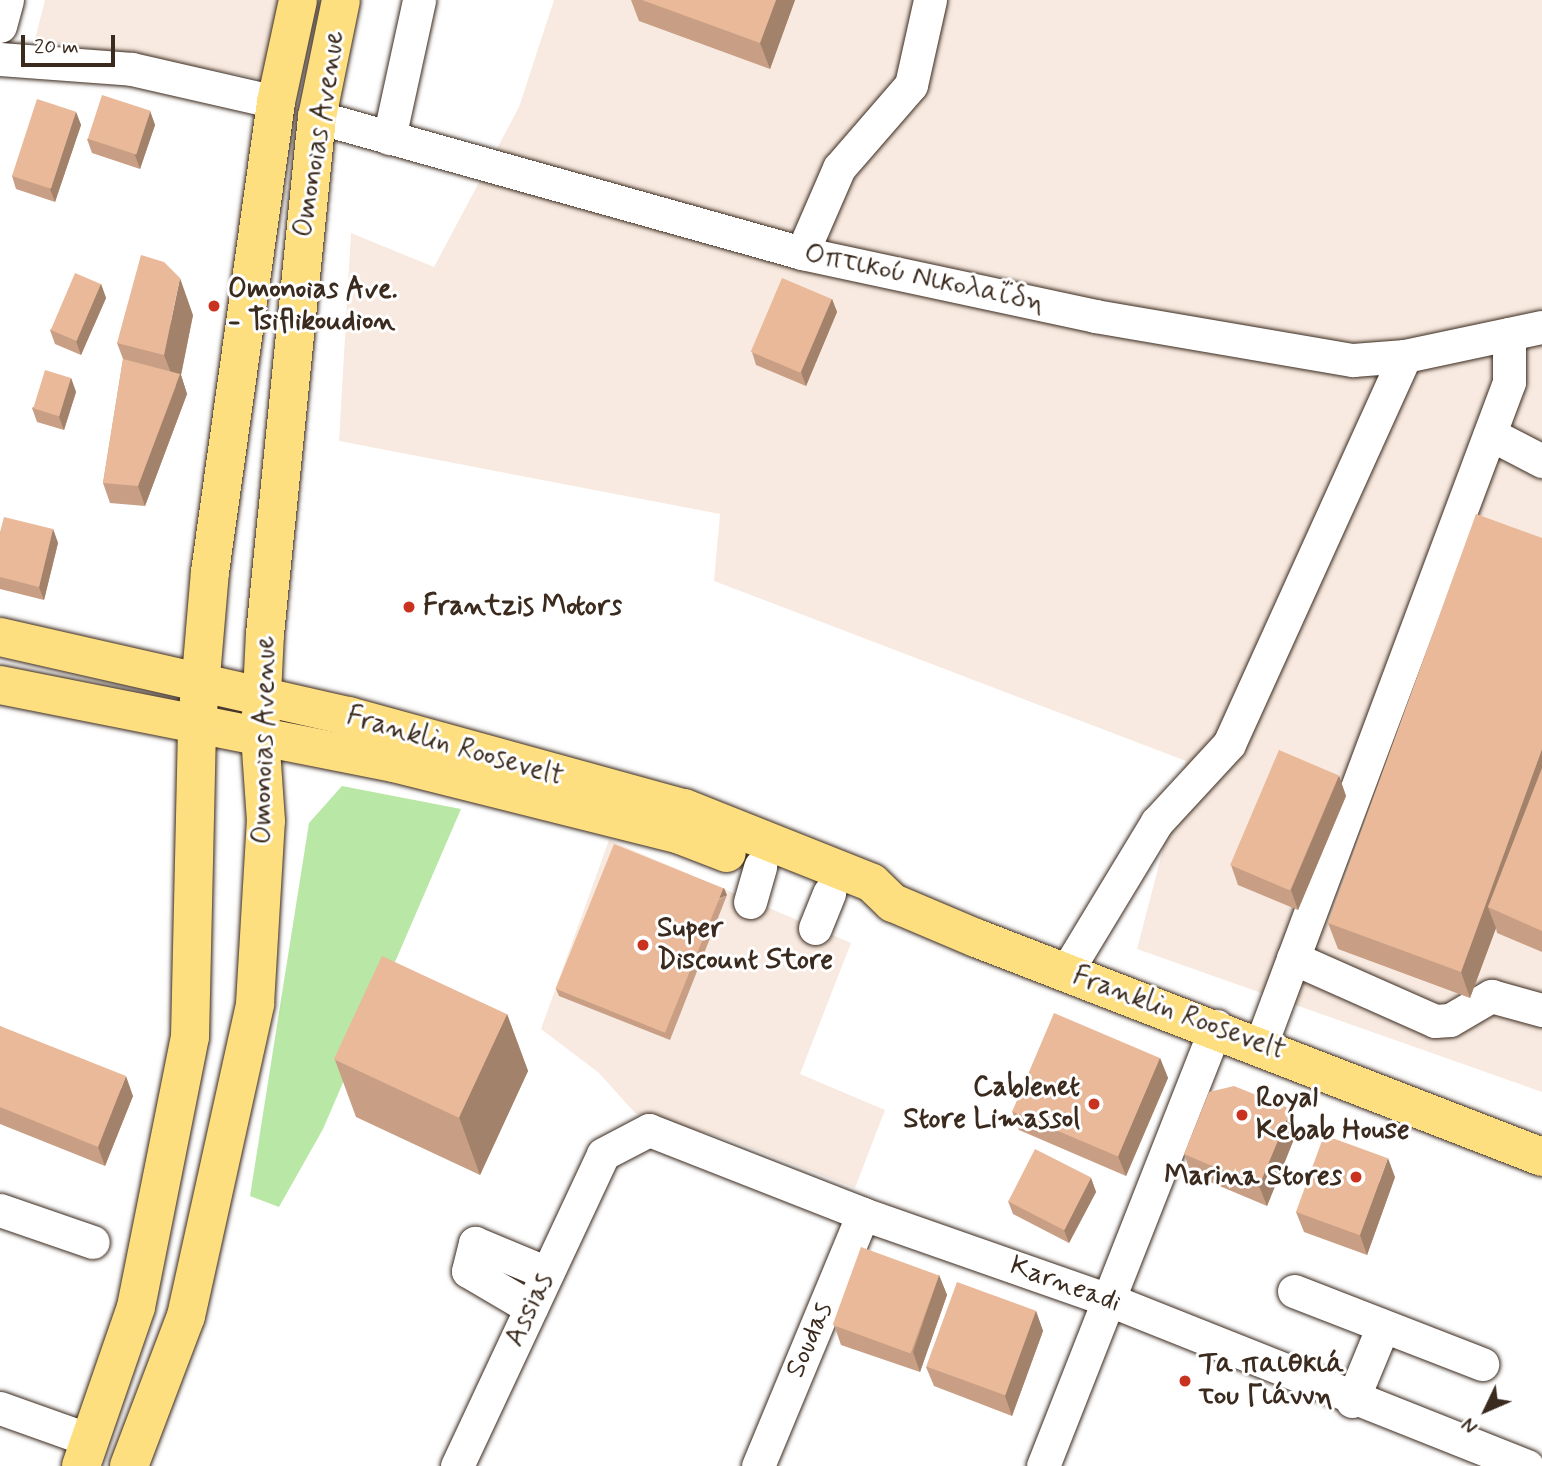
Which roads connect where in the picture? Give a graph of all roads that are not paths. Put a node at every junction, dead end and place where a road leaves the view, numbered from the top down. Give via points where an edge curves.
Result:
1 (7, 0) edge
2 (298, 0) edge
3 (341, 0) edge
4 (419, 0) edge
5 (930, 0) edge
6 (0, 26) edge
7 (0, 59) edge
8 (276, 102) junction
9 (317, 117) junction
10 (389, 138) junction
11 (802, 253) junction
12 (1542, 327) edge
13 (1509, 334) junction
14 (1405, 356) junction
15 (1490, 434) junction
16 (1542, 461) edge
17 (0, 637) edge
18 (200, 681) junction
19 (0, 685) edge
20 (262, 695) junction
21 (198, 723) junction
22 (260, 736) junction
23 (894, 903) junction
24 (1293, 958) junction
25 (1066, 972) junction
26 (1542, 1010) edge
27 (1216, 1026) junction
28 (1261, 1044) junction
29 (603, 1154) joint
30 (1542, 1157) edge
31 (0, 1210) edge
32 (863, 1214) junction
33 (93, 1242) dead end
34 (547, 1273) junction
35 (1294, 1291) dead end
36 (1112, 1301) junction
37 (531, 1308) junction
38 (1383, 1326) junction
39 (1482, 1364) dead end
40 (1352, 1401) junction
41 (0, 1408) edge
42 (85, 1453) edge
43 (129, 1466) edge
44 (457, 1466) edge
45 (758, 1466) edge
46 (1042, 1466) edge
47 (1527, 1466) edge

1 - 6 street
2 - 8 main road, Omonoias Avenue
3 - 9 main road, Omonoias Avenue
4 - 10 street
5 - 11 street via 911,85 839,168
7 - 8 street via 132,69
8 - 18 main road, Omonoias Avenue
9 - 10 street, Οπτικού Νικολαΐδη
9 - 20 main road, Omonoias Avenue
10 - 11 street, Οπτικού Νικολαΐδη
11 - 14 street, Οπτικού Νικολαΐδη via 1095,316 1339,358
12 - 13 street, Οπτικού Νικολαΐδη
13 - 14 street, Οπτικού Νικολαΐδη
13 - 15 street via 1509,382
14 - 25 street via 1229,744 1157,822
15 - 16 street
15 - 24 street
17 - 18 main road, Franklin Roosevelt
18 - 20 main road, Franklin Roosevelt
18 - 21 main road, Omonoias Avenue
19 - 21 main road, Franklin Roosevelt
20 - 22 main road, Omonoias Avenue
20 - 23 main road, Franklin Roosevelt via 684,808 872,883
21 - 22 main road, Franklin Roosevelt
21 - 42 main road, Omonoias Avenue via 190,1037 136,1307
22 - 23 main road, Franklin Roosevelt via 680,835 755,884 822,911
22 - 43 main road, Omonoias Avenue via 266,821 255,1004 186,1315
23 - 25 main road, Franklin Roosevelt
24 - 26 street via 1435,1021 1450,1020 1491,996
24 - 28 street
25 - 27 main road, Franklin Roosevelt
27 - 28 main road, Franklin Roosevelt
27 - 36 street
28 - 30 main road, Franklin Roosevelt
29 - 32 street, Karneadi via 649,1130 724,1148
29 - 34 street, Assias
31 - 33 street
32 - 36 street, Karneadi
32 - 45 street, Soudas
34 - 37 street, Assias
34 - 37 street via 472,1257
35 - 38 street
36 - 40 street, Karneadi
36 - 46 street
37 - 44 street, Assias
38 - 39 street
38 - 40 street
40 - 47 street, Karneadi
41 - 42 street

